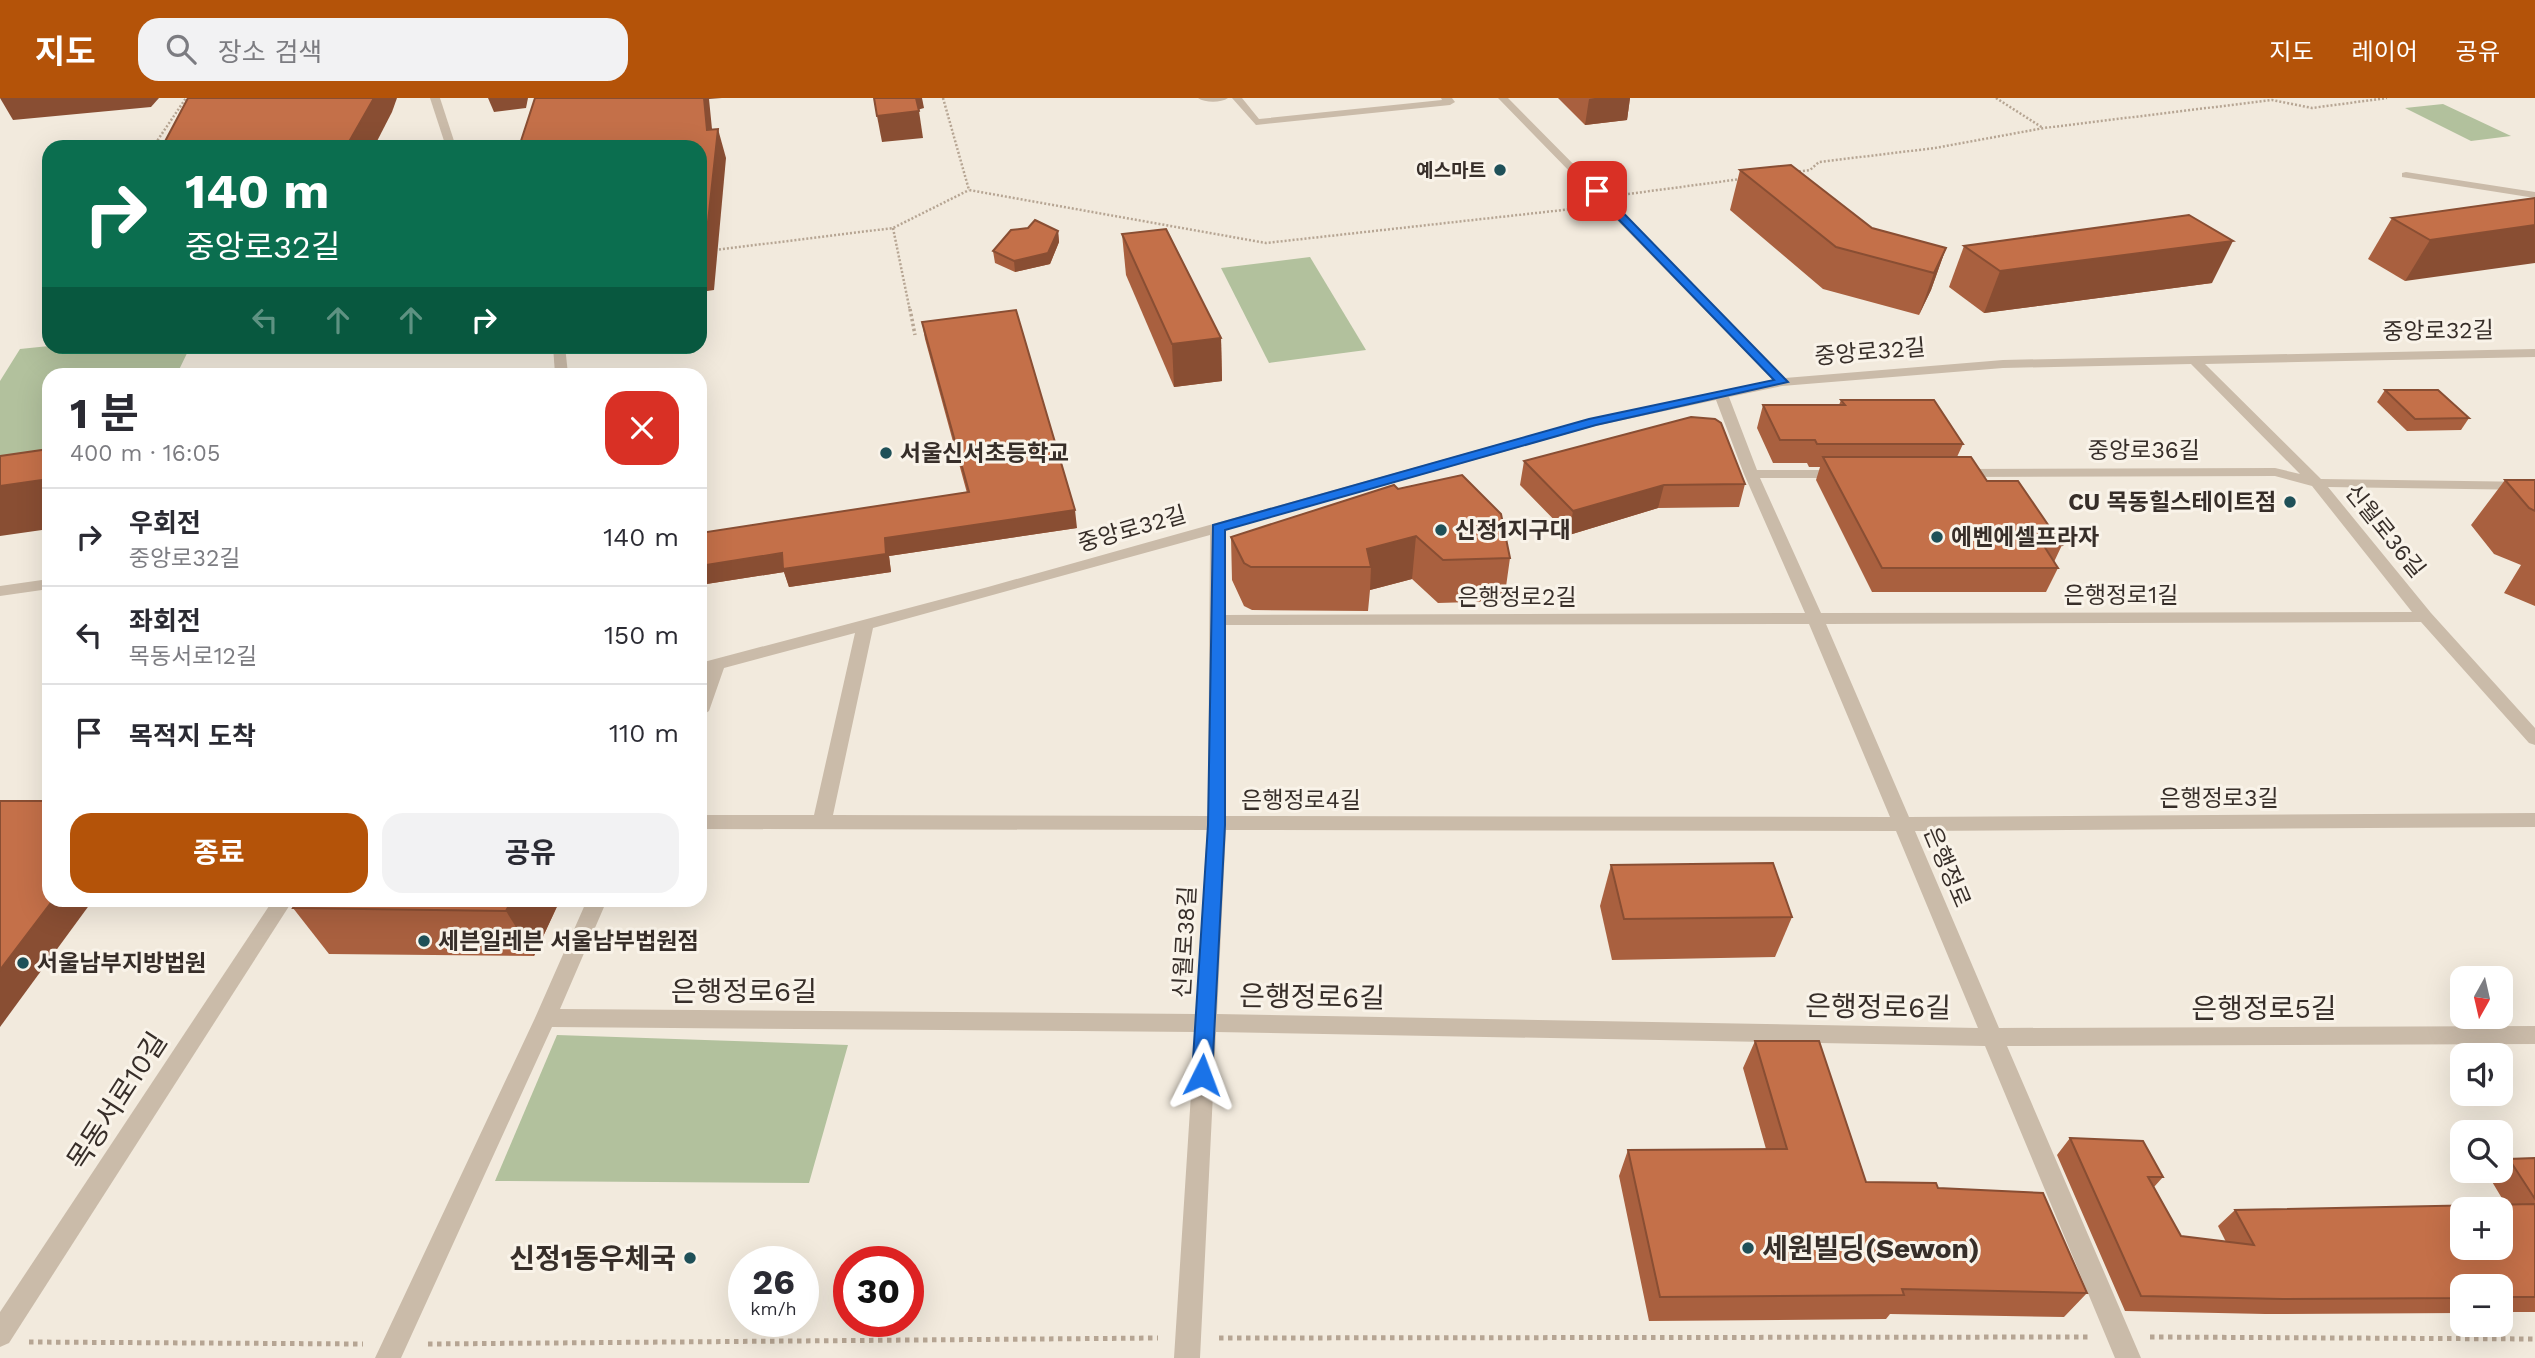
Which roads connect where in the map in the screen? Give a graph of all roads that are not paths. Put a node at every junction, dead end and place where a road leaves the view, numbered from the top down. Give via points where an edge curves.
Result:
1 (435, 98) edge
2 (1203, 98) edge
3 (1223, 98) edge
4 (1237, 98) edge
5 (1446, 98) edge
6 (1503, 98) edge
7 (449, 140) edge
8 (2406, 175) dead end
9 (2535, 195) edge
10 (2535, 353) edge
11 (2193, 359) junction
12 (1782, 382) junction
13 (1721, 395) junction
14 (1751, 474) junction
15 (1849, 474) edge
16 (1947, 474) edge
17 (2317, 483) junction
18 (2535, 486) edge
19 (1218, 528) junction
20 (42, 585) edge
21 (0, 591) edge
22 (2425, 617) junction
23 (1218, 620) junction
24 (1816, 620) junction
25 (865, 626) junction
26 (708, 667) edge
27 (2535, 738) edge
28 (2535, 820) edge
29 (707, 822) edge
30 (822, 823) junction
31 (1903, 824) junction
32 (1217, 825) junction
33 (279, 907) edge
34 (594, 907) edge
35 (546, 1018) junction
36 (1205, 1023) junction
37 (2535, 1035) edge
38 (1992, 1037) junction
39 (7, 1338) edge
40 (1188, 1348) edge
41 (391, 1351) edge
42 (2129, 1358) edge

1 - 7 street
2 - 3 street
4 - 5 street via 1256,122 1450,102
6 - 12 street
8 - 9 street
10 - 11 street, 중앙로32길
11 - 12 street, 중앙로32길 via 2003,365
11 - 17 street, 신월로36길
12 - 13 street, 중앙로32길
13 - 14 street, 은행정로
13 - 19 street, 중앙로32길 via 1593,422
14 - 15 street
14 - 24 street, 은행정로
16 - 17 street, 중앙로36길 via 2275,472
17 - 18 street, 중앙로36길
17 - 22 street, 신월로36길
19 - 23 street, 신월로38길
19 - 25 street, 중앙로32길
20 - 21 street
22 - 24 street, 은행정로1길
22 - 27 street, 신월로36길
23 - 24 street, 은행정로2길
23 - 32 street, 신월로38길
24 - 31 street, 은행정로
25 - 26 street, 중앙로32길
25 - 30 street
28 - 31 street, 은행정로3길
29 - 30 street, 은행정로4길
30 - 32 street, 은행정로4길
31 - 32 street, 은행정로4길
31 - 38 street, 은행정로
32 - 36 street, 신월로38길
33 - 39 street, 목동서로10길
34 - 35 street
35 - 36 street, 은행정로6길
35 - 41 street
36 - 38 street, 은행정로6길
36 - 40 street, 신월로38길
37 - 38 street, 은행정로5길
38 - 42 street, 은행정로

